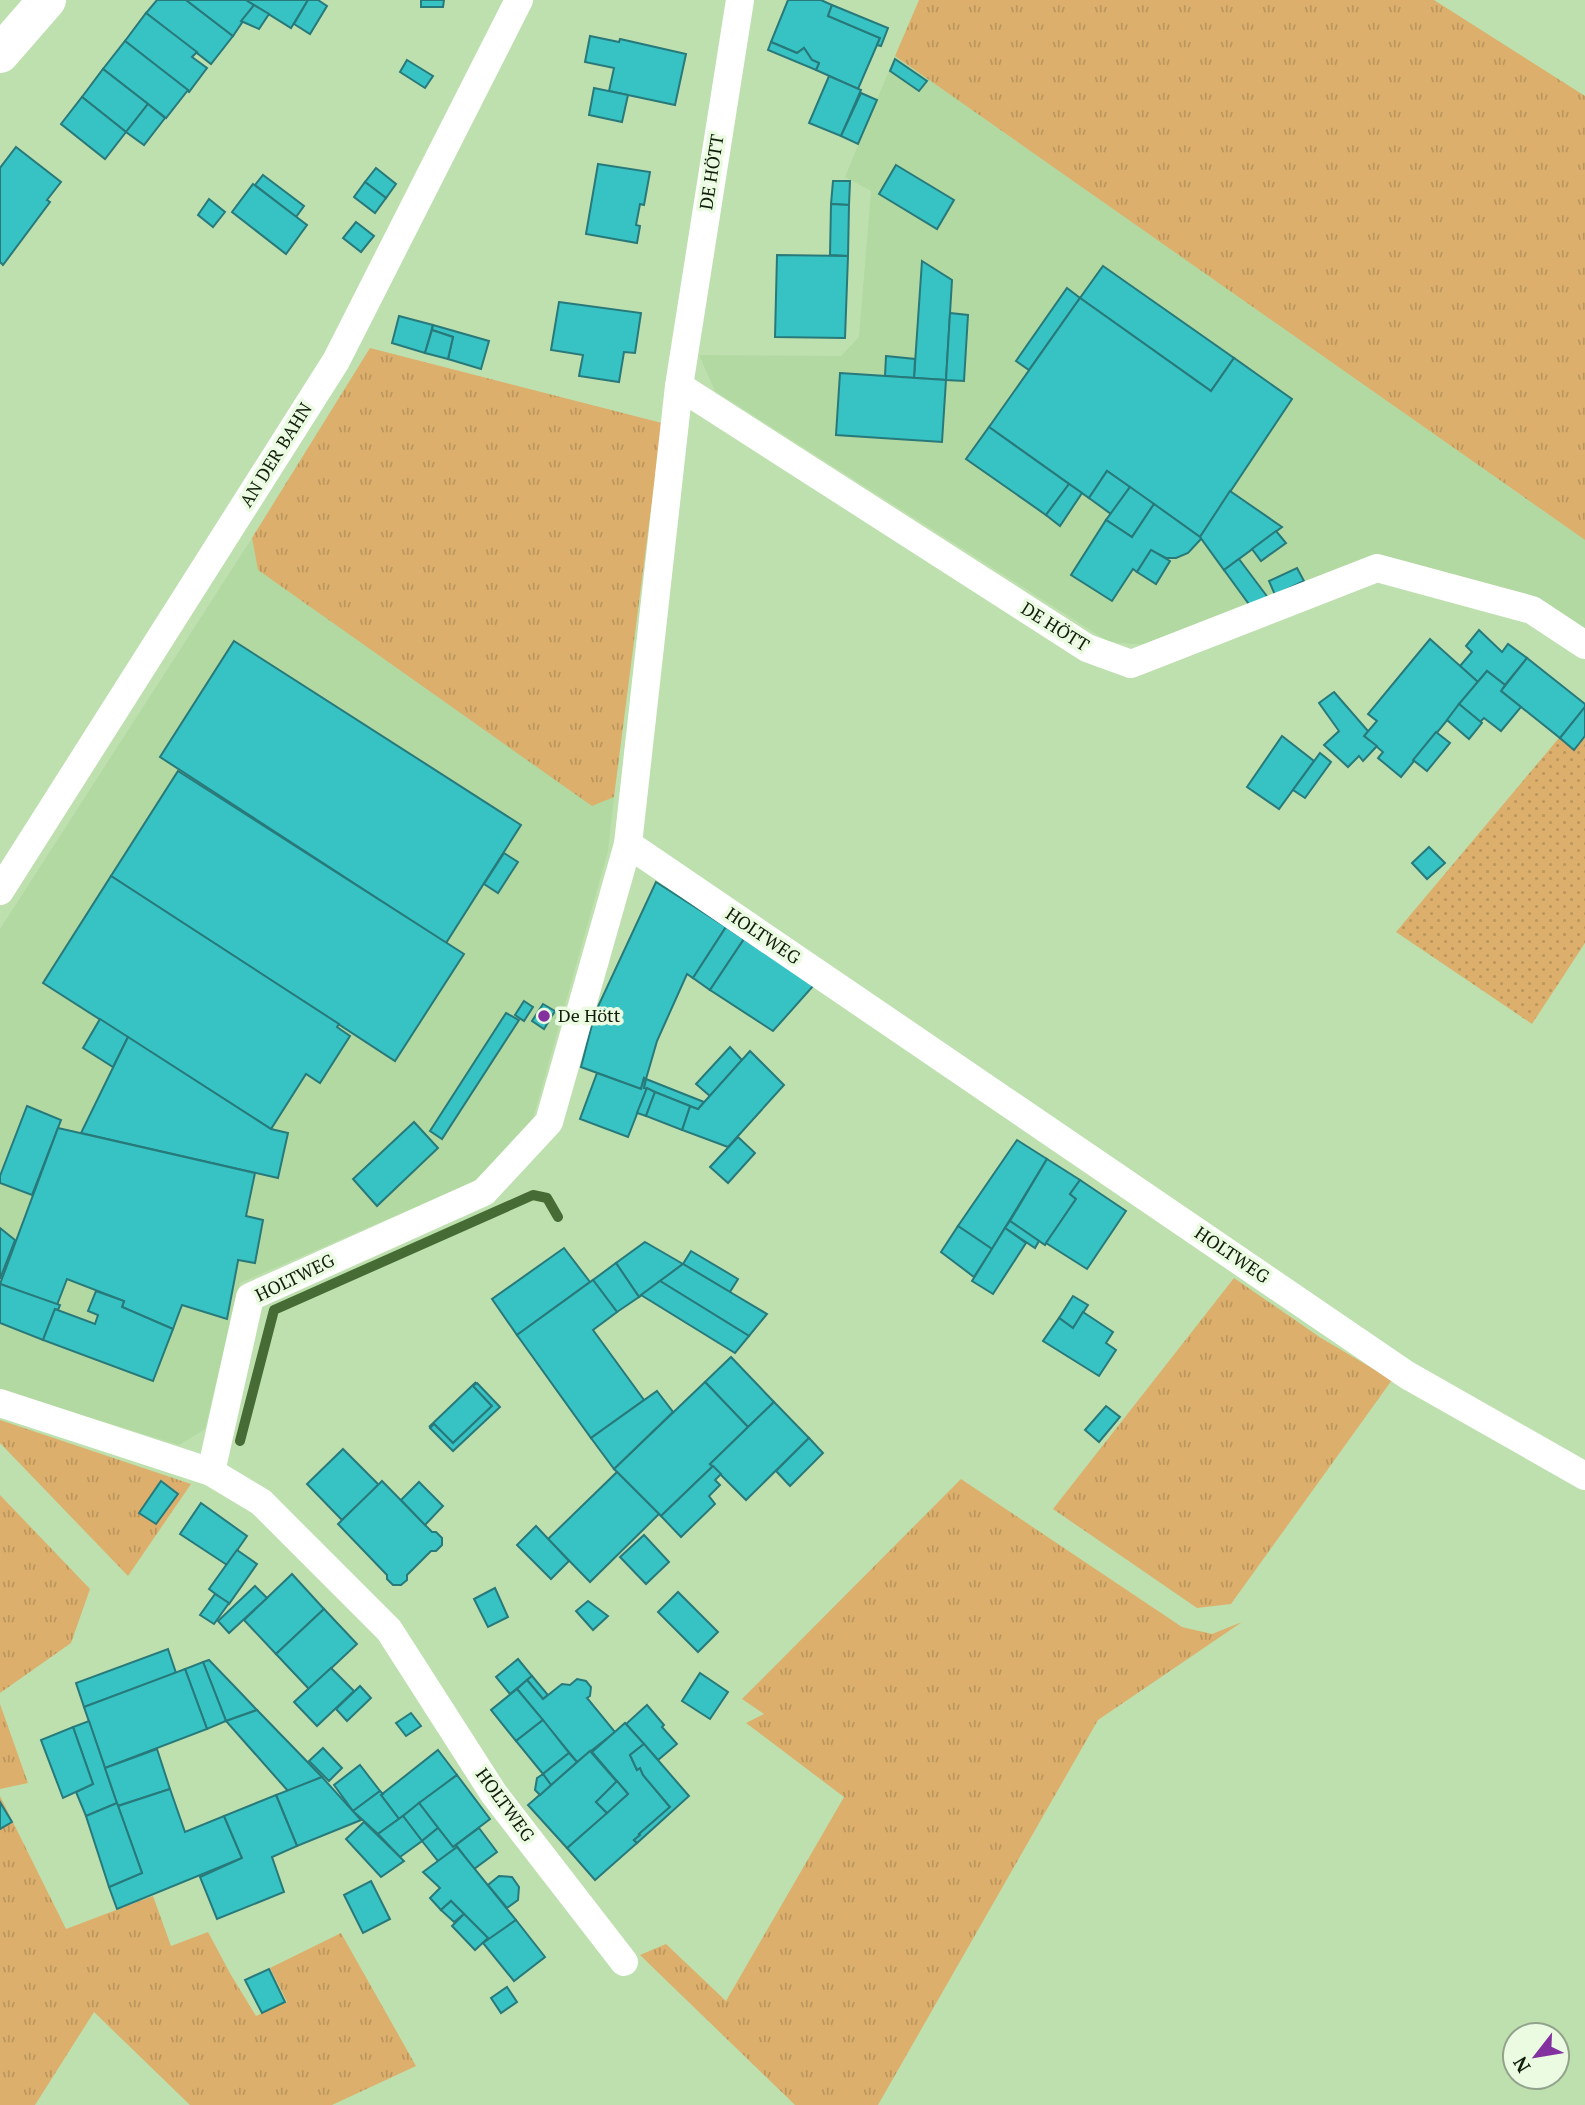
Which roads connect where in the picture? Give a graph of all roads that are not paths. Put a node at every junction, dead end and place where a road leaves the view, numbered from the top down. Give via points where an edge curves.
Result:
1 (47, 0) edge
2 (519, 0) edge
3 (740, 0) edge
4 (0, 54) edge
5 (679, 386) junction
6 (1585, 645) edge
7 (628, 844) junction
8 (0, 891) edge
9 (0, 1403) edge
10 (212, 1472) junction
11 (1585, 1476) edge
12 (624, 1962) dead end

1 - 4 street
2 - 8 street, AN DER BAHN via 336,360
3 - 5 street, DE HÖTT
5 - 6 street, DE HÖTT via 1087,648 1131,664 1377,568 1532,610
5 - 7 street, DE HÖTT
7 - 10 street, HOLTWEG via 549,1122 484,1192 250,1297
7 - 11 street, HOLTWEG via 1407,1375
9 - 10 street, HOLTWEG
10 - 12 street, HOLTWEG via 261,1502 389,1630 494,1794

